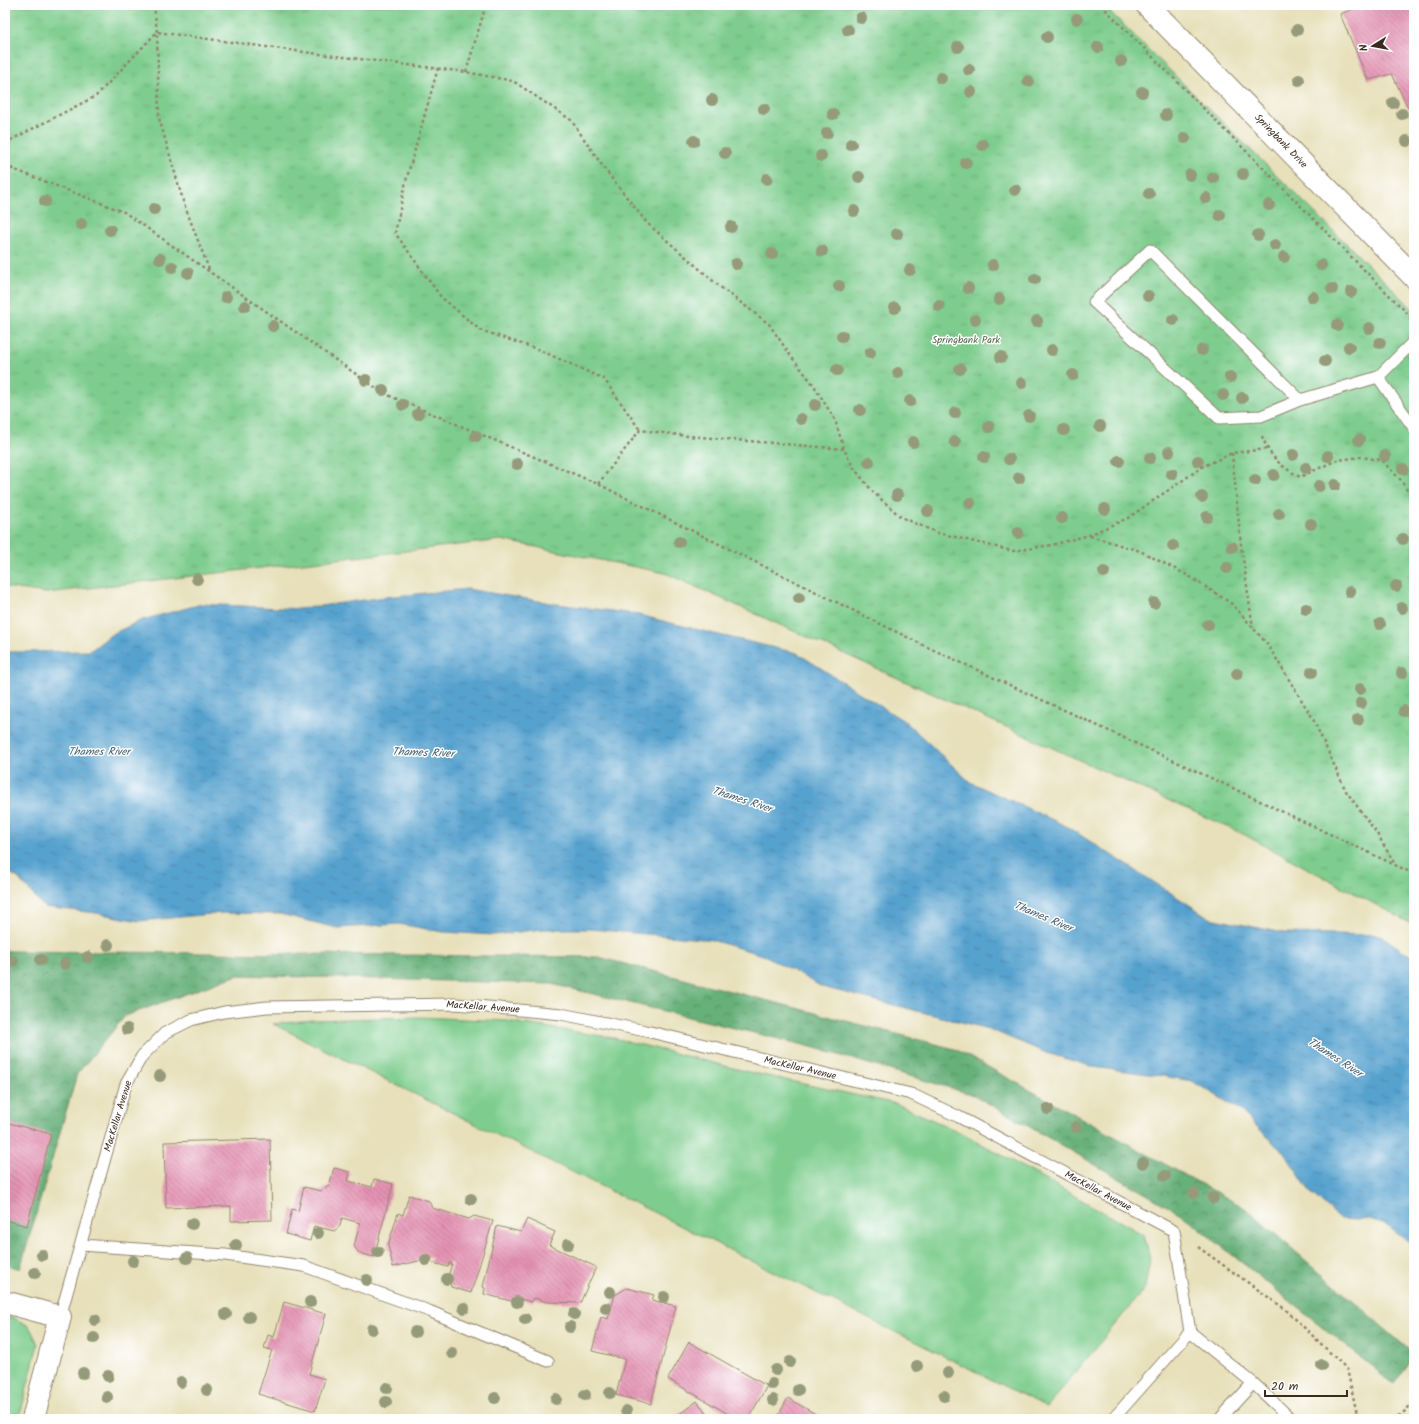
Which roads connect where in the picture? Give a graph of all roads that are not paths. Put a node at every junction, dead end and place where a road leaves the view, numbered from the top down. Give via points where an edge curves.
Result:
1 (1153, 7) edge
2 (1414, 277) edge
3 (1414, 341) edge
4 (1378, 377) junction
5 (1300, 400) junction
6 (1414, 428) edge
7 (81, 1245) junction
8 (5, 1302) edge
9 (60, 1317) junction
10 (1190, 1332) junction
11 (548, 1360) dead end
12 (1254, 1383) junction
13 (33, 1419) edge
14 (1113, 1419) edge
15 (1220, 1419) edge
16 (1291, 1419) edge

1 - 2 main road, Springbank Drive
3 - 4 lane
4 - 5 lane
4 - 6 lane
5 - 5 lane via 1150,250 1094,302 1219,418 1261,416
7 - 9 lane, MacKellar Avenue
7 - 10 lane, MacKellar Avenue via 126,1084 142,1056 165,1033 191,1020 224,1012 260,1008 456,1004 561,1014 646,1031 911,1094 1174,1231
7 - 11 lane via 225,1255 304,1266 429,1311
8 - 9 main road
9 - 13 main road, MacKellar Avenue
10 - 12 lane
10 - 14 lane
12 - 15 lane
12 - 16 lane

